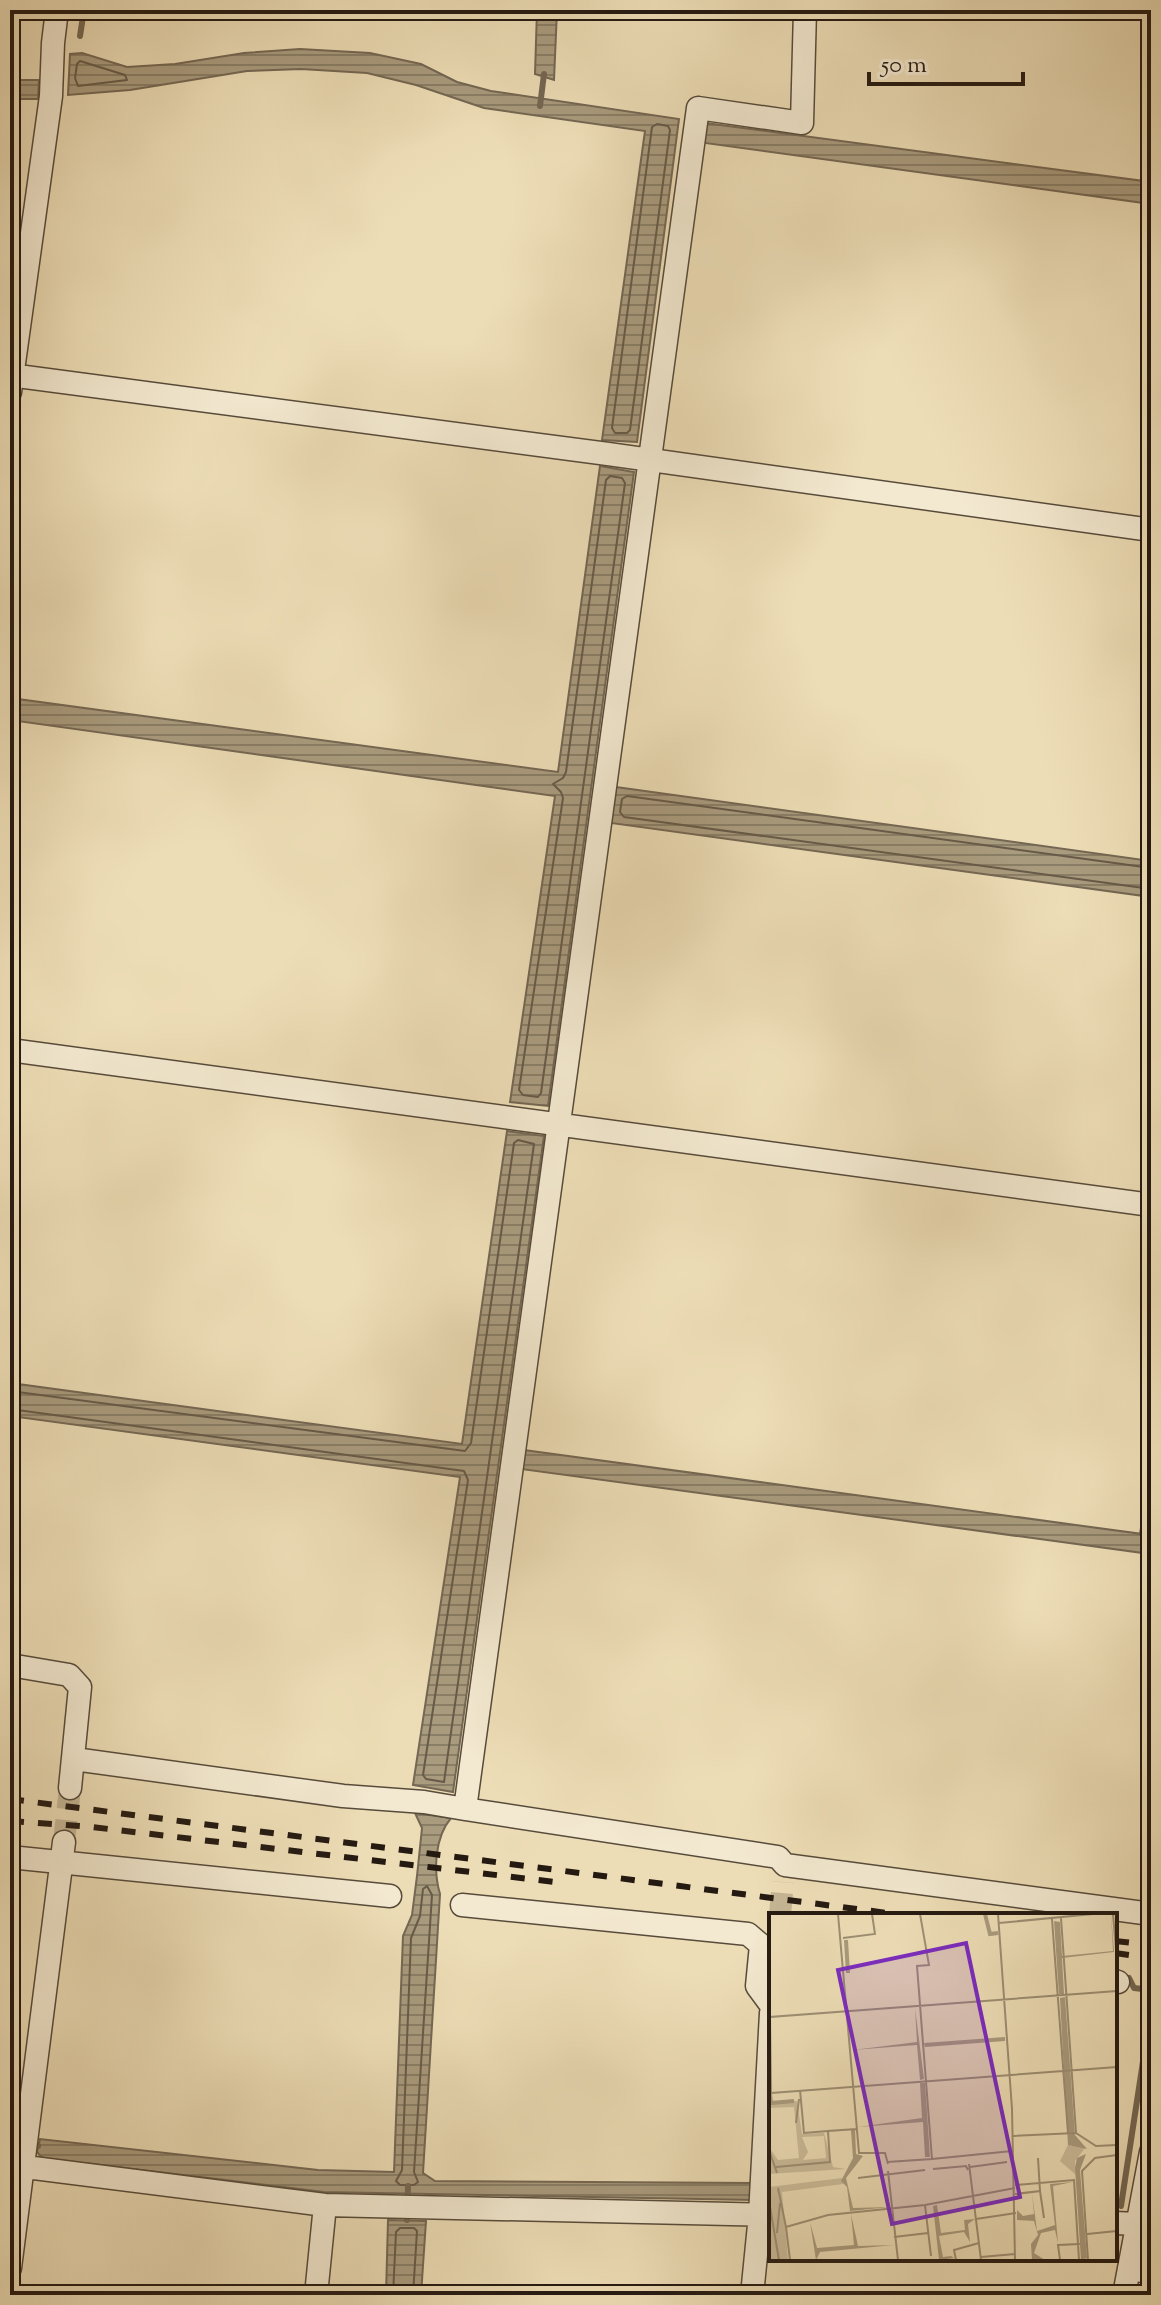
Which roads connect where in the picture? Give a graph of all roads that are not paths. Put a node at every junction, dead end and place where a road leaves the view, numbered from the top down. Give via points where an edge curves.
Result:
1 (57, 10) edge
2 (805, 10) edge
3 (11, 381) edge
4 (629, 457) junction
5 (1151, 530) edge
6 (10, 1050) edge
7 (559, 1123) junction
8 (1151, 1205) edge
9 (10, 1665) edge
10 (74, 1759) junction
11 (70, 1788) tunnel mouth
12 (444, 1805) junction
13 (62, 1852) junction
14 (10, 1857) edge
15 (390, 1896) dead end
16 (462, 1905) dead end
17 (1151, 1914) edge
18 (769, 2002) edge
19 (769, 2094) edge
20 (1151, 2152) edge
21 (21, 2155) edge
22 (1147, 2193) edge
23 (325, 2205) junction
24 (766, 2215) edge
25 (1126, 2224) edge
26 (10, 2268) edge
27 (1140, 2271) edge
28 (316, 2295) edge
29 (752, 2295) edge
30 (1124, 2295) edge

1 - 3 street via 52,86
2 - 4 street via 802,123 698,108
3 - 4 street
4 - 5 street
4 - 7 street
6 - 7 street
7 - 8 street
7 - 12 street
9 - 10 street via 69,1675 80,1687
10 - 11 street
10 - 12 street
12 - 17 street via 778,1857 784,1874
13 - 14 street
13 - 15 street
13 - 21 street
16 - 18 street via 748,1934 761,1945 757,1986
19 - 24 street
20 - 22 street
21 - 23 street
21 - 26 street
22 - 25 street
23 - 24 street
23 - 28 street
24 - 29 street
25 - 27 street
27 - 30 street

